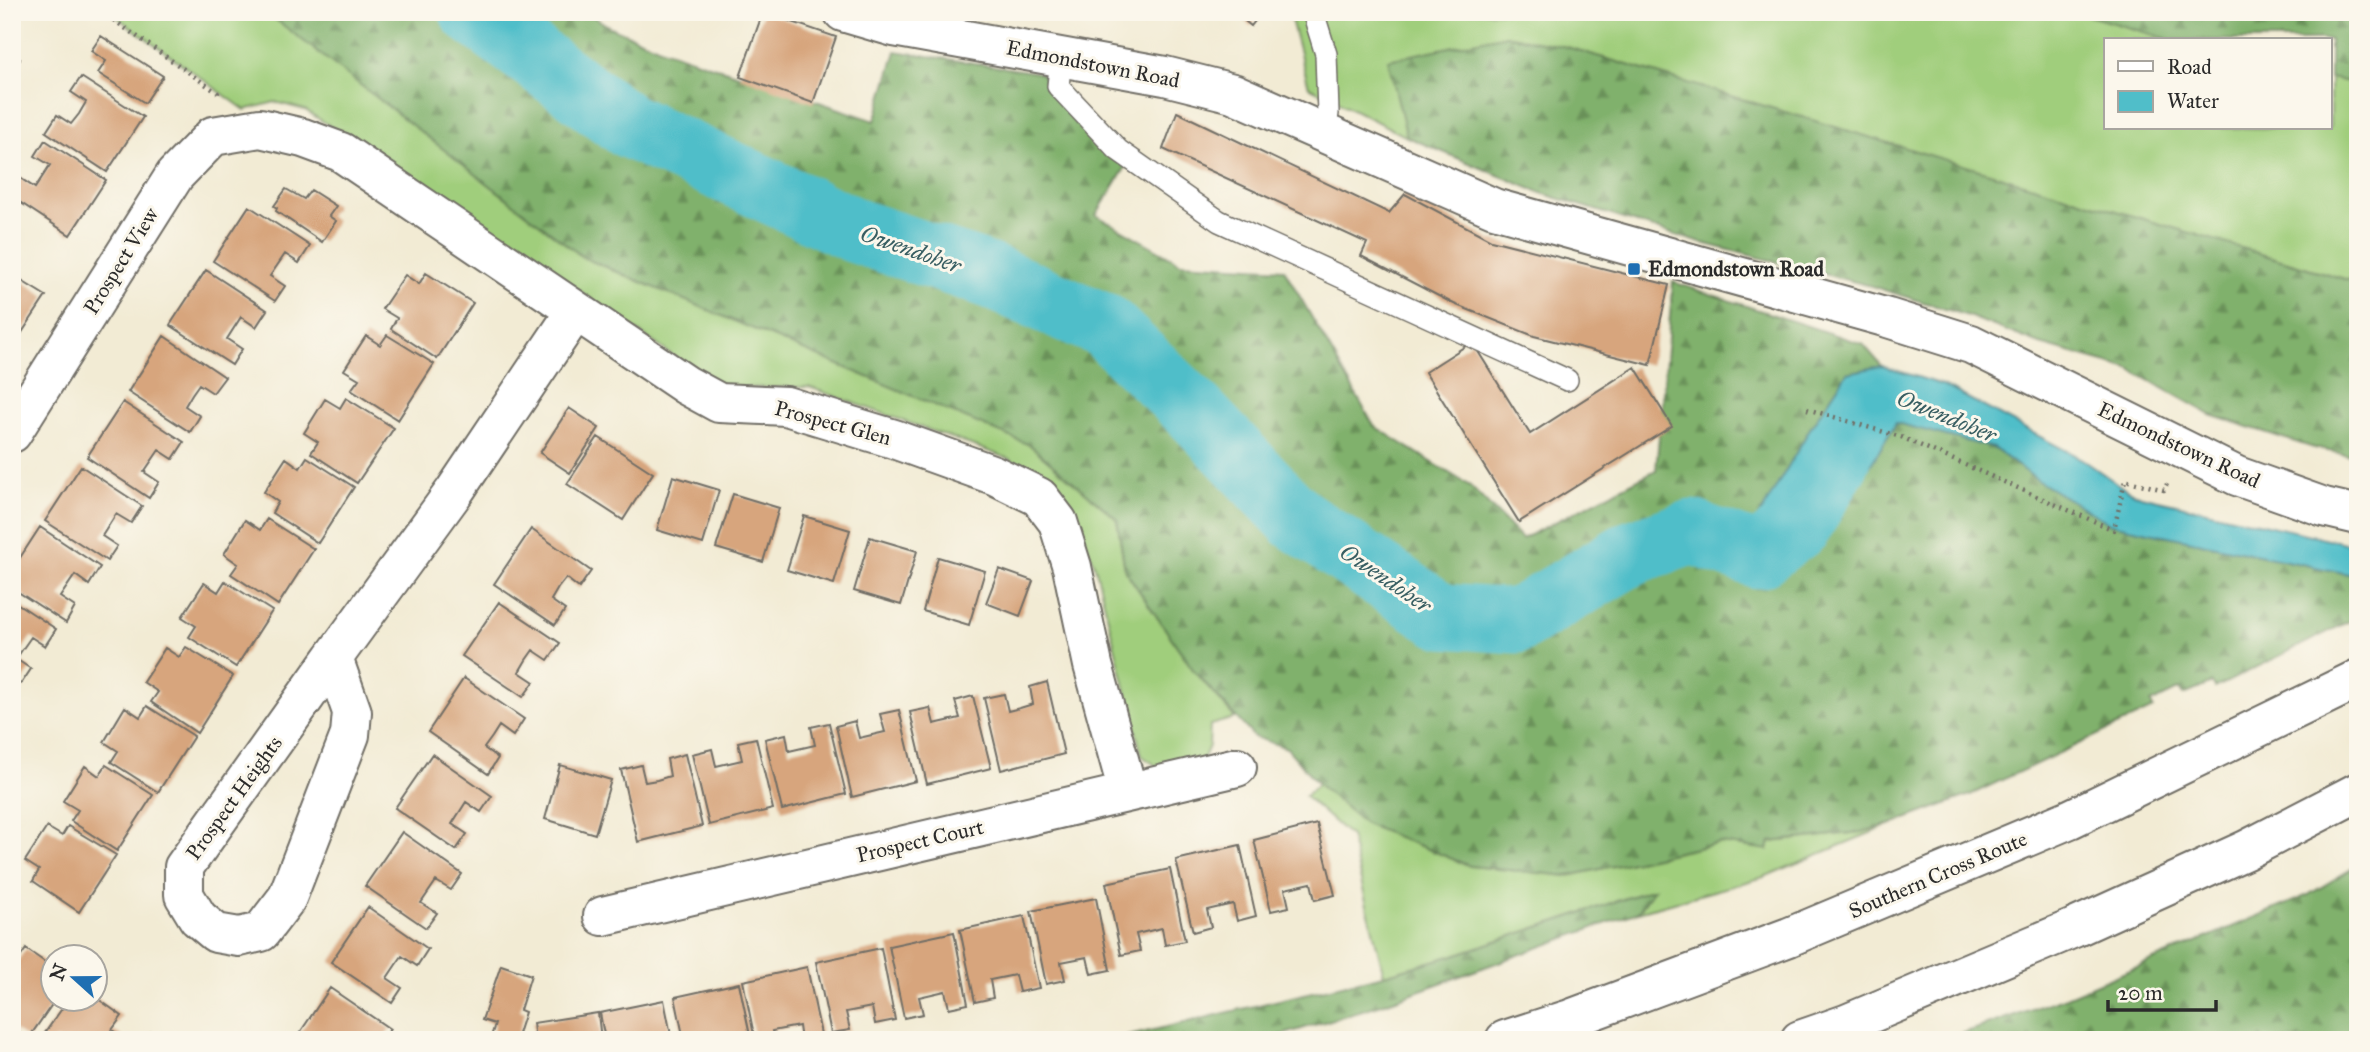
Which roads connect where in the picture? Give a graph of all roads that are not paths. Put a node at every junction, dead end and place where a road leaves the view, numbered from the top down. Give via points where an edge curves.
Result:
1 (843, 12) edge
2 (1313, 12) edge
3 (1061, 58) junction
4 (260, 128) joint
5 (1325, 134) junction
6 (575, 312) junction
7 (1567, 380) dead end
8 (12, 433) edge
9 (2358, 515) edge
10 (332, 658) junction
11 (2358, 678) edge
12 (1237, 768) dead end
13 (1128, 792) junction
14 (2358, 792) edge
15 (603, 916) dead end
16 (1505, 1040) edge
17 (1800, 1040) edge

1 - 3 main road, Edmondstown Road via 894,27
2 - 5 lane via 1326,54
3 - 5 main road, Edmondstown Road via 1233,93
3 - 7 lane via 1058,86 1118,150 1219,221
4 - 6 main road, Prospect Glen via 341,152
4 - 8 main road, Prospect View via 213,136 175,175
5 - 9 main road, Edmondstown Road via 1494,208 1971,344 2237,476
6 - 10 main road, Prospect Heights via 454,492
6 - 13 main road, Prospect Glen via 719,403 786,406 894,439 994,475 1039,497 1058,522 1065,544
10 - 10 main road, Prospect Heights via 352,712 350,735 287,898 261,932 239,937 216,933 198,918 184,895 184,867
11 - 16 main road, Southern Cross Route via 2070,819 1802,932
12 - 13 main road, Prospect Court
13 - 15 main road, Prospect Court
14 - 17 main road via 2246,850 2074,928

